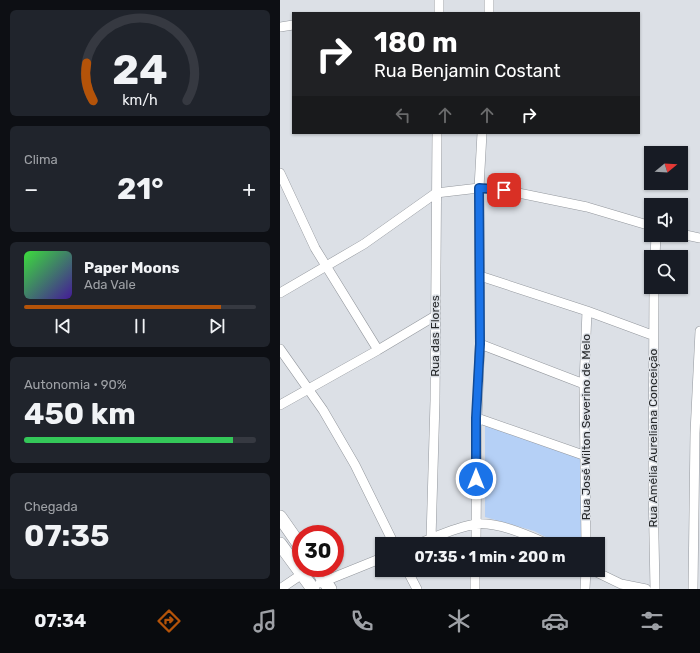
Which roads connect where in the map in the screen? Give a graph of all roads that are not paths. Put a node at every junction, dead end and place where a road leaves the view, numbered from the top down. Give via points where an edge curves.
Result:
1 (439, 0) edge
2 (490, 0) edge
3 (439, 12) edge
4 (489, 12) edge
5 (292, 25) edge
6 (280, 27) edge
7 (437, 134) edge
8 (482, 134) edge
9 (280, 173) edge
10 (479, 188) junction
11 (436, 193) junction
12 (644, 224) edge
13 (688, 235) edge
14 (700, 238) edge
15 (327, 266) junction
16 (480, 276) junction
17 (280, 293) edge
18 (654, 294) edge
19 (587, 310) junction
20 (435, 316) junction
21 (700, 332) edge
22 (652, 335) junction
23 (480, 344) junction
24 (280, 349) edge
25 (378, 350) junction
26 (584, 384) junction
27 (308, 388) junction
28 (280, 405) edge
29 (476, 418) junction
30 (586, 456) junction
31 (280, 516) edge
32 (476, 524) junction
33 (292, 534) edge
34 (391, 537) edge
35 (431, 537) edge
36 (436, 537) edge
37 (476, 537) edge
38 (527, 537) edge
39 (586, 537) edge
40 (280, 544) edge
41 (292, 556) edge
42 (375, 561) edge
43 (605, 576) edge
44 (297, 577) edge
45 (308, 577) edge
46 (411, 577) edge
47 (476, 577) edge
48 (586, 577) edge
49 (327, 585) edge
50 (312, 588) edge
51 (280, 589) edge
52 (417, 589) edge
53 (475, 589) edge
54 (585, 589) edge
55 (646, 589) edge
56 (655, 589) edge
57 (693, 589) edge

1 - 3 street
2 - 4 street
5 - 6 street
7 - 11 street, Rua das Flores
8 - 10 street
9 - 15 street via 307,233
10 - 11 street
10 - 12 street via 533,196
10 - 16 street
11 - 15 street via 364,244
11 - 20 street, Rua das Flores
13 - 14 street
15 - 17 street
15 - 25 street
16 - 19 street
16 - 23 street
18 - 22 street, Rua Amélia Aureliana Conceição
19 - 22 street
19 - 26 street, Rua José Wilton Severino de Melo
20 - 25 street
20 - 35 street, Rua das Flores
21 - 57 street via 695,433
22 - 56 street, Rua Amélia Aureliana Conceição
23 - 26 street
23 - 29 street
24 - 27 street
25 - 27 street
26 - 30 street, Rua José Wilton Severino de Melo
27 - 28 street
27 - 34 street via 324,410 355,465
29 - 30 street
29 - 32 street
30 - 39 street, Rua José Wilton Severino de Melo
31 - 33 main road
32 - 36 street
32 - 37 street
32 - 38 street via 498,527
40 - 41 main road
42 - 49 street
43 - 55 street via 621,584
44 - 51 street
45 - 50 main road
46 - 52 street
47 - 53 street
48 - 54 street
49 - 50 street

